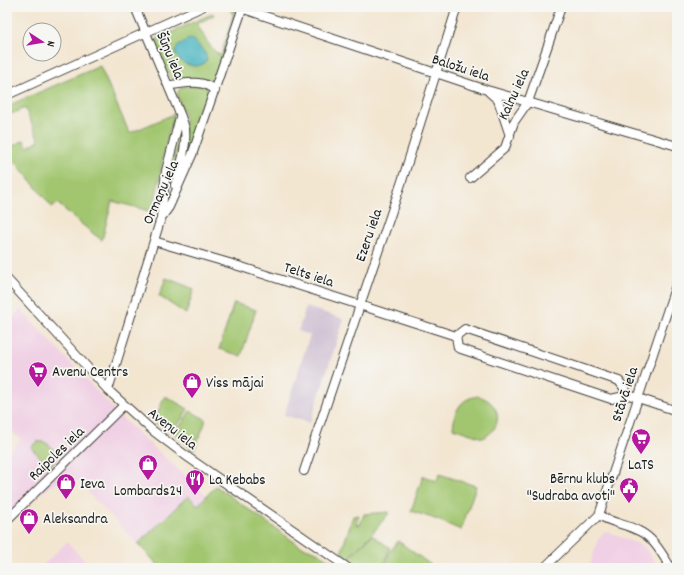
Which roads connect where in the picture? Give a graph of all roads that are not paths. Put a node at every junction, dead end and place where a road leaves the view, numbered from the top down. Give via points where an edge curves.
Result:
1 (135, 7) edge
2 (202, 7) edge
3 (457, 7) edge
4 (560, 7) edge
5 (241, 8) edge
6 (146, 33) junction
7 (435, 73) junction
8 (169, 86) junction
9 (487, 90) junction
10 (215, 91) junction
11 (7, 95) edge
12 (528, 102) junction
13 (180, 114) junction
14 (510, 136) junction
15 (677, 146) edge
16 (470, 178) dead end
17 (169, 207) junction
18 (161, 218) junction
19 (154, 241) junction
20 (7, 279) edge
21 (677, 282) edge
22 (360, 305) junction
23 (456, 336) junction
24 (108, 390) junction
25 (629, 395) junction
26 (638, 398) junction
27 (124, 405) junction
28 (677, 411) edge
29 (304, 471) dead end
30 (598, 515) junction
31 (7, 520) edge
32 (348, 568) edge
33 (544, 568) edge
34 (671, 568) edge

1 - 6 street, Šūņu iela
2 - 6 street
3 - 7 street, Ezeru iela
4 - 12 street, Kalnu iela
5 - 7 street, Baložu iela
5 - 10 street, Ormaņu iela
6 - 8 street, Šūņu iela
6 - 11 street
7 - 9 street, Baložu iela
7 - 22 street, Ezeru iela via 400,188
8 - 10 street via 206,83
8 - 13 street, Šūņu iela
9 - 12 street, Baložu iela
9 - 14 street via 498,100
10 - 17 street, Ormaņu iela
12 - 14 street, Kalnu iela via 514,122
12 - 15 street, Baložu iela
13 - 17 street, Šūņu iela via 185,130 184,145
13 - 18 street via 166,171
14 - 16 street, Kalnu iela via 505,148
17 - 18 street, Ormaņu iela
18 - 19 street, Ormaņu iela
19 - 22 street, Telts iela
19 - 24 street, Ormaņu iela
20 - 24 street, Aveņu iela
21 - 26 street, Stāvā iela
22 - 23 street, Telts iela
22 - 29 street, Ezeru iela
23 - 25 street via 465,329 619,381
23 - 25 street via 458,348 611,399
24 - 27 street, Aveņu iela
25 - 26 street
26 - 28 street
26 - 30 street, Stāvā iela
27 - 31 street, Raipoles iela
27 - 32 street, Aveņu iela via 189,458
30 - 33 street
30 - 34 street via 643,533 655,544

